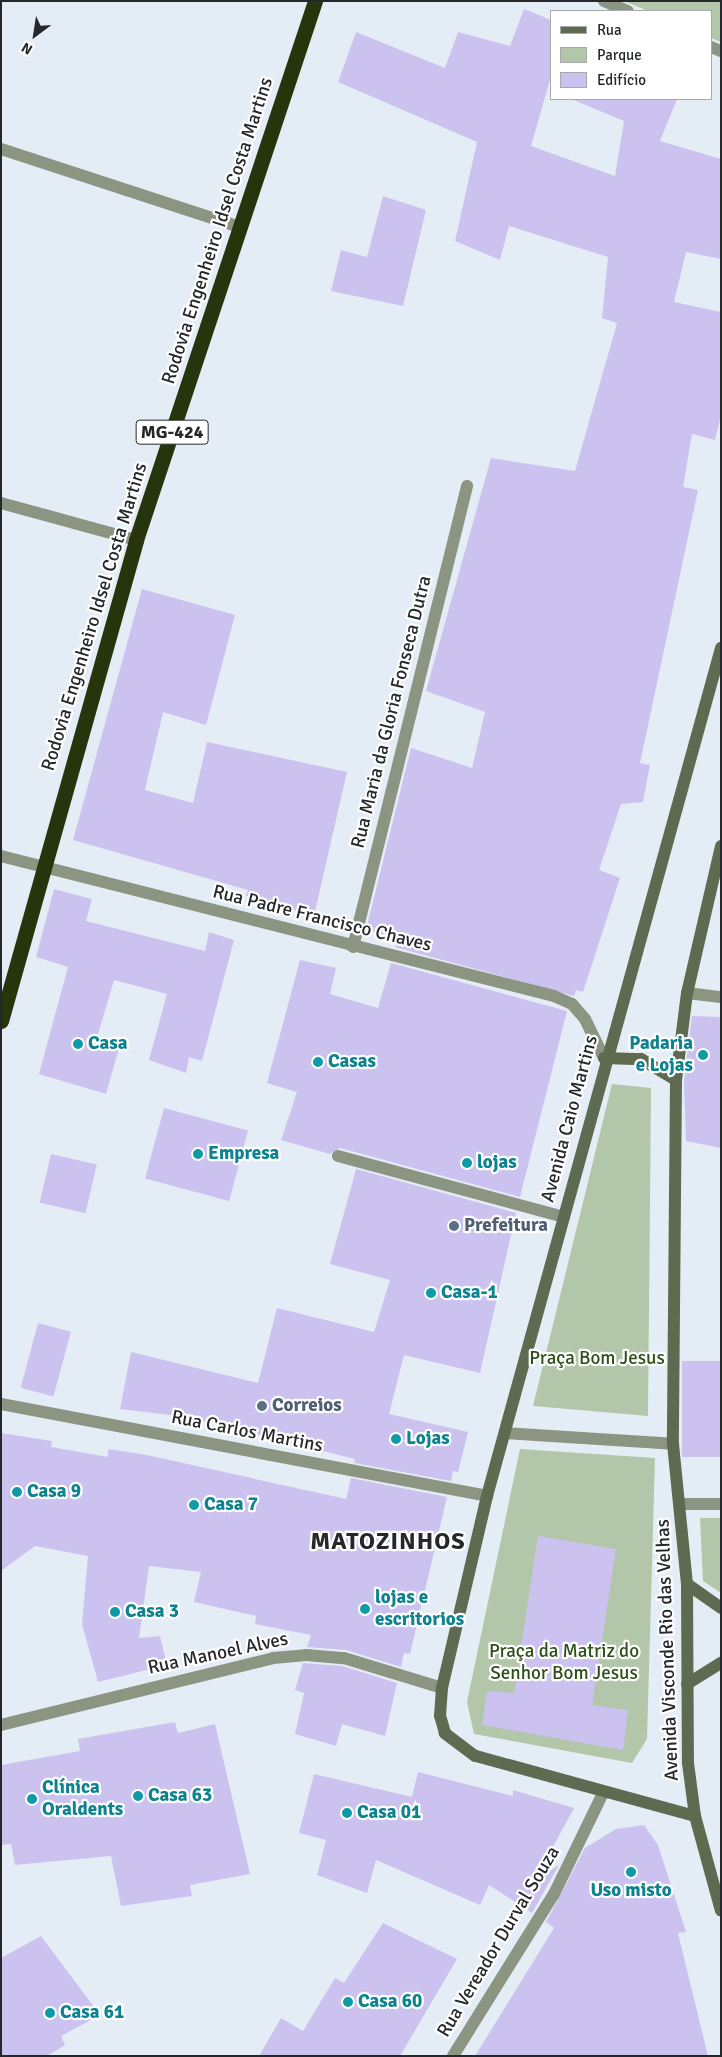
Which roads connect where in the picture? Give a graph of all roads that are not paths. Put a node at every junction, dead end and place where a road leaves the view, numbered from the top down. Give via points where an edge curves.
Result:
1 (315, 1) edge
2 (604, 1) edge
3 (626, 10) edge
4 (1, 149) edge
5 (240, 227) junction
6 (467, 486) dead end
7 (1, 503) edge
8 (136, 540) junction
9 (721, 648) edge
10 (721, 846) edge
11 (1, 856) edge
12 (42, 867) junction
13 (352, 947) junction
14 (688, 993) junction
15 (721, 997) edge
16 (1, 1021) edge
17 (604, 1058) junction
18 (676, 1080) junction
19 (338, 1156) dead end
20 (564, 1217) junction
21 (1, 1404) edge
22 (505, 1433) junction
23 (673, 1444) junction
24 (487, 1496) junction
25 (682, 1504) junction
26 (721, 1504) edge
27 (687, 1584) junction
28 (721, 1608) edge
29 (721, 1663) edge
30 (687, 1684) junction
31 (442, 1688) junction
32 (1, 1725) edge
33 (603, 1794) junction
34 (695, 1816) junction
35 (721, 1911) edge
36 (453, 2056) edge

1 - 5 highway, Rodovia Engenheiro Idsel Costa Martins / MG-424
2 - 3 street
4 - 5 street
5 - 8 highway, Rodovia Engenheiro Idsel Costa Martins / MG-424
6 - 13 street, Rua Maria da Gloria Fonseca Dutra
7 - 8 street
8 - 12 highway, Rodovia Engenheiro Idsel Costa Martins / MG-424
9 - 17 main road, Avenida Caio Martins
10 - 14 main road
11 - 12 street, Rua Padre Francisco Chaves
12 - 13 street, Rua Padre Francisco Chaves
12 - 16 highway, Rodovia Engenheiro Idsel Costa Martins / MG-424
13 - 17 street, Rua Padre Francisco Chaves via 554,996 572,1004 585,1019
14 - 15 street
14 - 18 main road
17 - 18 main road via 641,1058
17 - 20 main road, Avenida Caio Martins
18 - 23 main road
19 - 20 street
20 - 22 main road, Avenida Caio Martins
21 - 24 street, Rua Carlos Martins
22 - 23 street
22 - 24 main road, Avenida Caio Martins
23 - 25 main road, Avenida Visconde Rio das Velhas
24 - 31 main road, Avenida Caio Martins
25 - 26 street
25 - 27 main road, Avenida Visconde Rio das Velhas
27 - 28 main road
27 - 30 main road, Avenida Visconde Rio das Velhas
29 - 30 main road
30 - 34 main road, Avenida Visconde Rio das Velhas via 688,1763
31 - 32 street, Rua Manoel Alves via 344,1658 306,1655 273,1658
31 - 33 main road, Avenida Caio Martins via 440,1716 445,1733 474,1756
33 - 34 main road, Avenida Caio Martins
33 - 36 street, Rua Vereador Durval Souza via 554,1894
34 - 35 main road, Avenida Visconde Rio das Velhas

